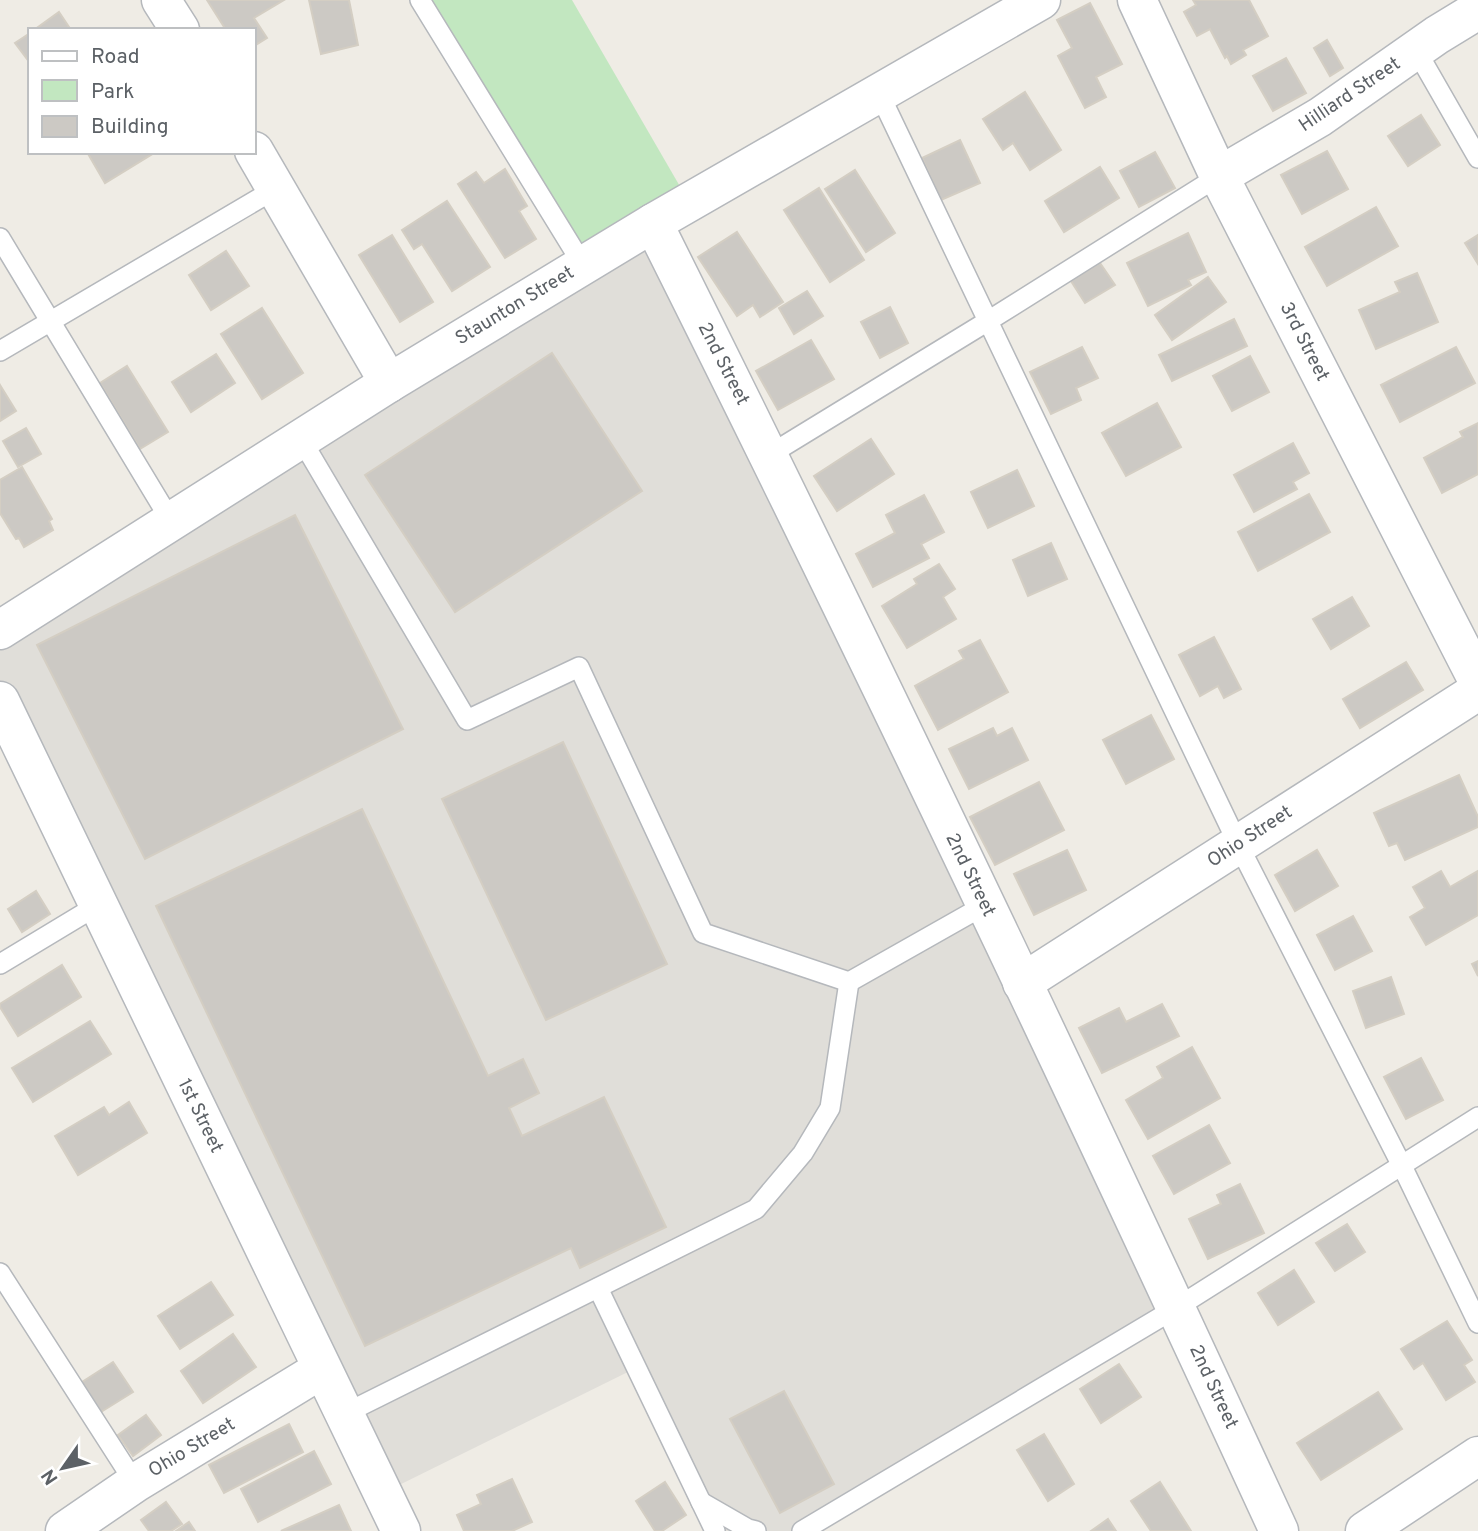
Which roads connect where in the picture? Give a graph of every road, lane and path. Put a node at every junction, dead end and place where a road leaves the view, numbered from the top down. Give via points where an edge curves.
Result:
1 (161, 0) edge
2 (420, 0) edge
3 (1041, 0) edge
4 (1137, 0) edge
5 (1478, 10) edge
6 (179, 28) edge
7 (1416, 50) junction
8 (879, 93) junction
9 (256, 154) edge
10 (1478, 158) edge
11 (1219, 176) junction
12 (277, 188) junction
13 (653, 223) junction
14 (0, 237) edge
15 (583, 264) junction
16 (50, 321) junction
17 (988, 321) junction
18 (0, 351) edge
19 (389, 383) junction
20 (301, 439) junction
21 (769, 455) junction
22 (171, 521) junction
23 (0, 630) edge
24 (1478, 681) edge
25 (1478, 691) edge
26 (0, 701) edge
27 (1238, 844) junction
28 (98, 905) junction
29 (985, 905) junction
30 (0, 964) edge
31 (849, 982) junction
32 (1022, 983) junction
33 (1478, 1117) edge
34 (1402, 1164) junction
35 (0, 1273) edge
36 (598, 1288) junction
37 (1176, 1308) junction
38 (1478, 1323) edge
39 (322, 1369) junction
40 (344, 1414) junction
41 (1478, 1456) edge
42 (135, 1483) junction
43 (701, 1502) junction
44 (65, 1531) edge
45 (401, 1531) edge
46 (715, 1531) edge
47 (755, 1531) edge
48 (802, 1531) edge
49 (1279, 1531) edge
50 (1365, 1531) edge

1 - 6 street
2 - 15 lane
3 - 8 street, Staunton Street
4 - 11 street, 3rd Street
5 - 7 street, Hilliard Street
7 - 10 lane
7 - 11 street, Hilliard Street via 1320,117
8 - 13 street, Staunton Street
8 - 17 lane
9 - 12 street
11 - 17 lane
11 - 24 street, 3rd Street
12 - 16 lane
12 - 19 street
13 - 15 street, Staunton Street
13 - 21 street, 2nd Street
14 - 16 lane
15 - 19 street, Staunton Street
16 - 18 lane
16 - 22 lane
17 - 21 lane
17 - 27 lane
19 - 20 street, Staunton Street
20 - 22 street, Staunton Street
20 - 31 lane via 467,720 579,667 703,933
21 - 29 street, 2nd Street
22 - 23 street, Staunton Street
25 - 27 street, Ohio Street
26 - 28 street, 1st Street
27 - 32 street, Ohio Street
27 - 34 lane
28 - 30 lane
28 - 39 street, 1st Street
29 - 31 lane
29 - 32 street, 2nd Street
31 - 36 lane via 830,1108 795,1163 756,1209
32 - 37 street, 2nd Street
33 - 34 lane
34 - 37 lane
34 - 38 lane
35 - 42 lane
36 - 40 lane
36 - 43 lane
37 - 48 lane
37 - 49 street, 2nd Street
39 - 40 street, 1st Street
39 - 42 street, Ohio Street
40 - 45 street, 1st Street
41 - 50 street
42 - 44 street, Ohio Street
43 - 46 lane
43 - 47 lane

